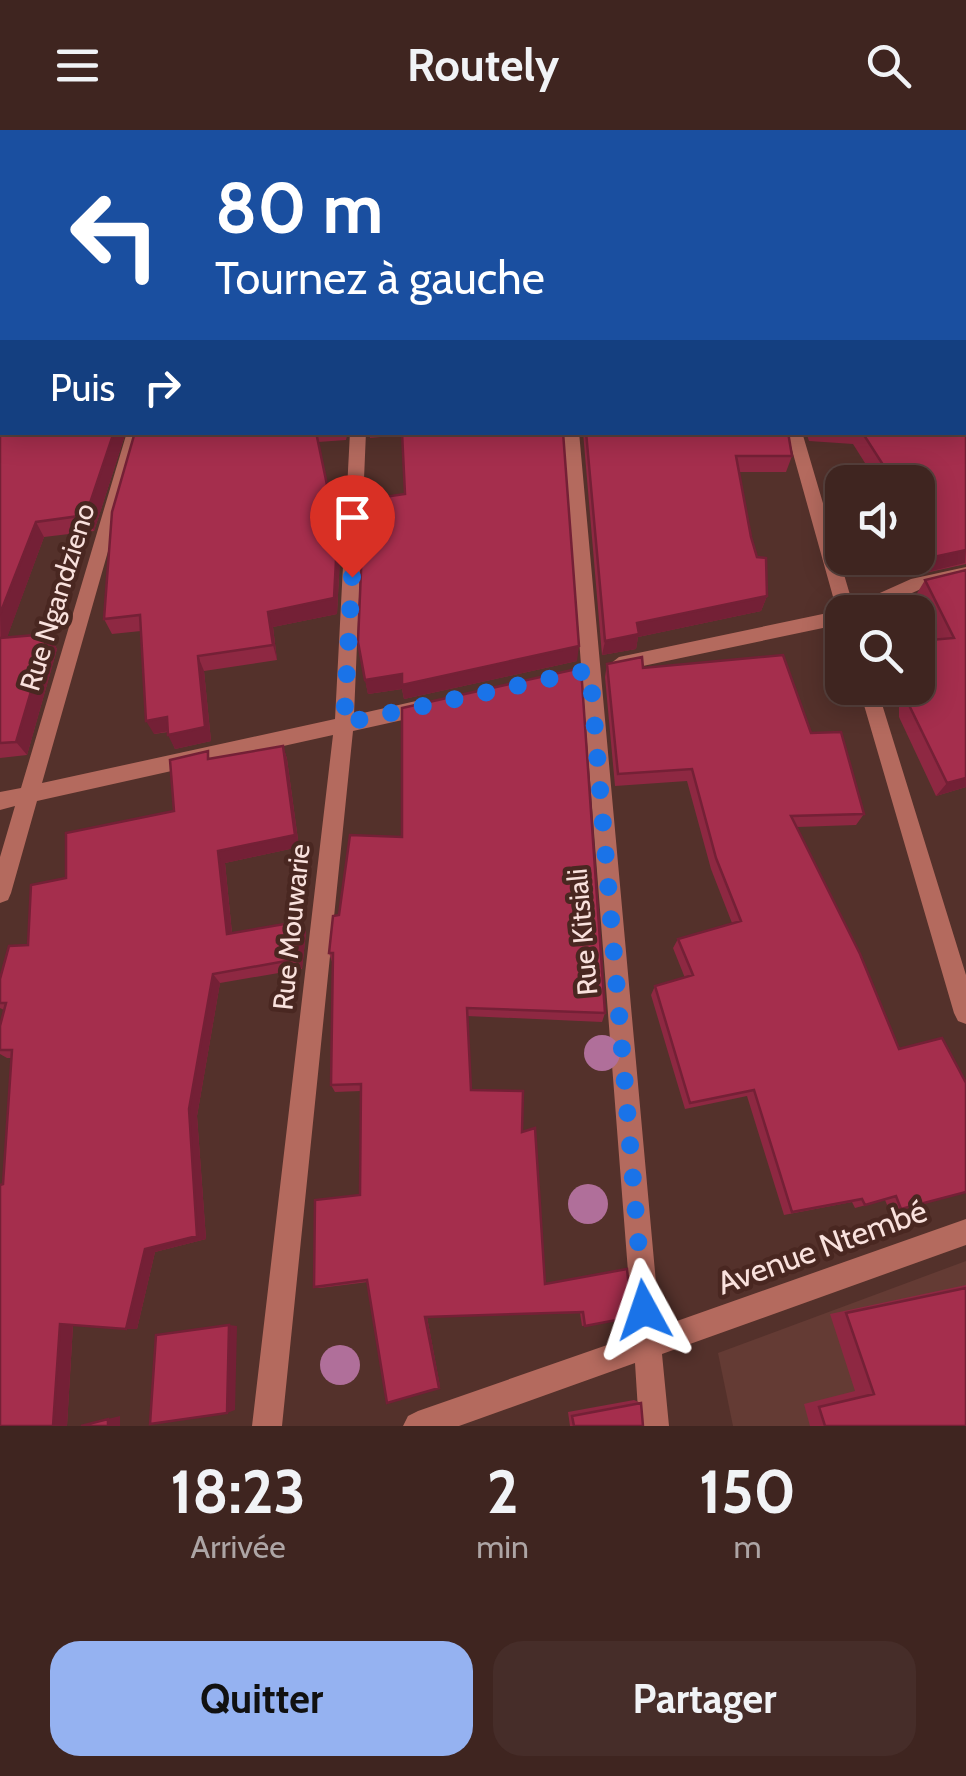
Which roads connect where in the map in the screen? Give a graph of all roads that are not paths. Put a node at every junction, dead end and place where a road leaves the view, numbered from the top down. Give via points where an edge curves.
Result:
1 (134, 435) edge
2 (358, 435) edge
3 (571, 435) edge
4 (795, 435) edge
5 (966, 573) edge
6 (839, 595) edge
7 (891, 595) edge
8 (825, 619) edge
9 (580, 672) junction
10 (446, 703) edge
11 (873, 705) edge
12 (344, 723) junction
13 (27, 797) junction
14 (0, 802) edge
15 (0, 893) edge
16 (966, 1014) edge
17 (966, 1232) edge
18 (647, 1348) junction
19 (267, 1426) edge
20 (418, 1426) edge
21 (654, 1426) edge

1 - 13 street, Rue Ngandzieno
2 - 12 street, Rue Mouwarie
3 - 9 street, Rue Kitsiali
4 - 6 street
5 - 7 street
8 - 9 street
9 - 18 street, Rue Kitsiali
10 - 12 street
11 - 16 street
12 - 13 street
12 - 19 street, Rue Mouwarie
13 - 14 street
13 - 15 street, Rue Ngandzieno
17 - 18 street, Avenue Ntembé
18 - 20 street, Avenue Ntembé
18 - 21 street, Rue Kitsiali

